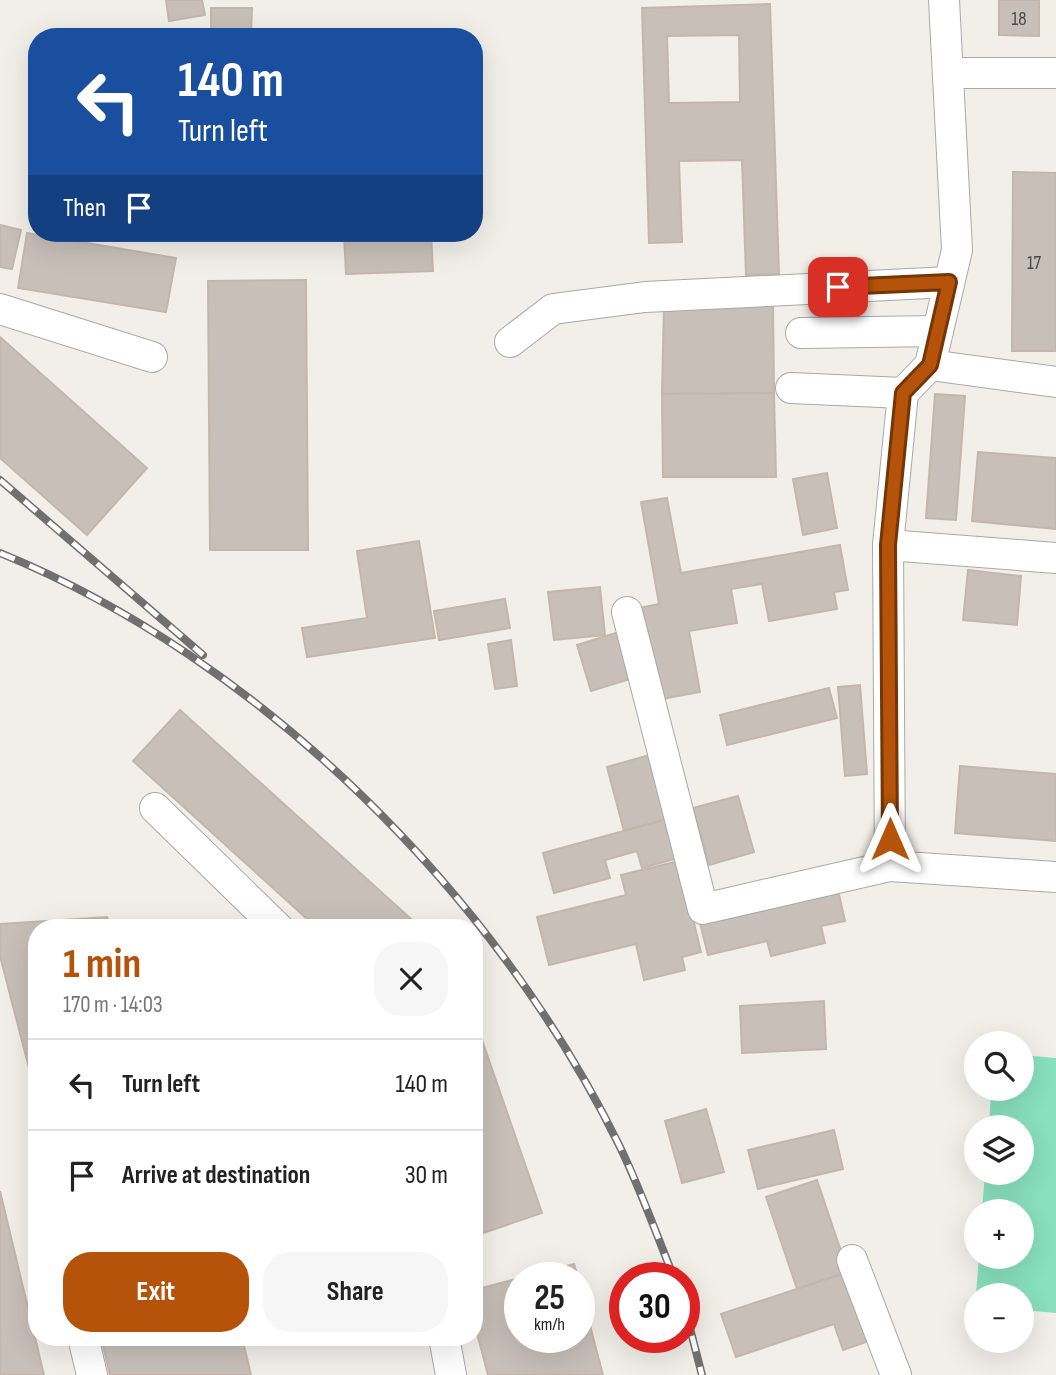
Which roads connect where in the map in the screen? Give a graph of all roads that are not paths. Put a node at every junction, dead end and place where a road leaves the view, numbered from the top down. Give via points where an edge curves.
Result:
1 (944, 0) edge
2 (948, 73) junction
3 (1056, 73) edge
4 (949, 282) junction
5 (0, 309) edge
6 (938, 331) junction
7 (801, 333) dead end
8 (510, 342) dead end
9 (152, 357) dead end
10 (930, 365) junction
11 (1056, 382) edge
12 (791, 388) dead end
13 (903, 393) junction
14 (888, 545) junction
15 (1056, 558) edge
16 (627, 612) dead end
17 (155, 808) dead end
18 (890, 866) junction
19 (1056, 877) edge
20 (269, 919) edge
21 (852, 1260) dead end
22 (85, 1346) edge
23 (446, 1346) edge
24 (92, 1375) edge
25 (451, 1375) edge
26 (896, 1375) edge

1 - 2 street
2 - 3 street
2 - 4 street via 957,250
4 - 6 street
4 - 8 street via 645,297 553,309
5 - 9 street
6 - 7 street
6 - 10 street
10 - 11 street
10 - 13 street
12 - 13 street
13 - 14 street
14 - 15 street
14 - 18 street
16 - 18 street via 703,909
17 - 20 street
18 - 19 street
21 - 26 street
22 - 24 street
23 - 25 street

